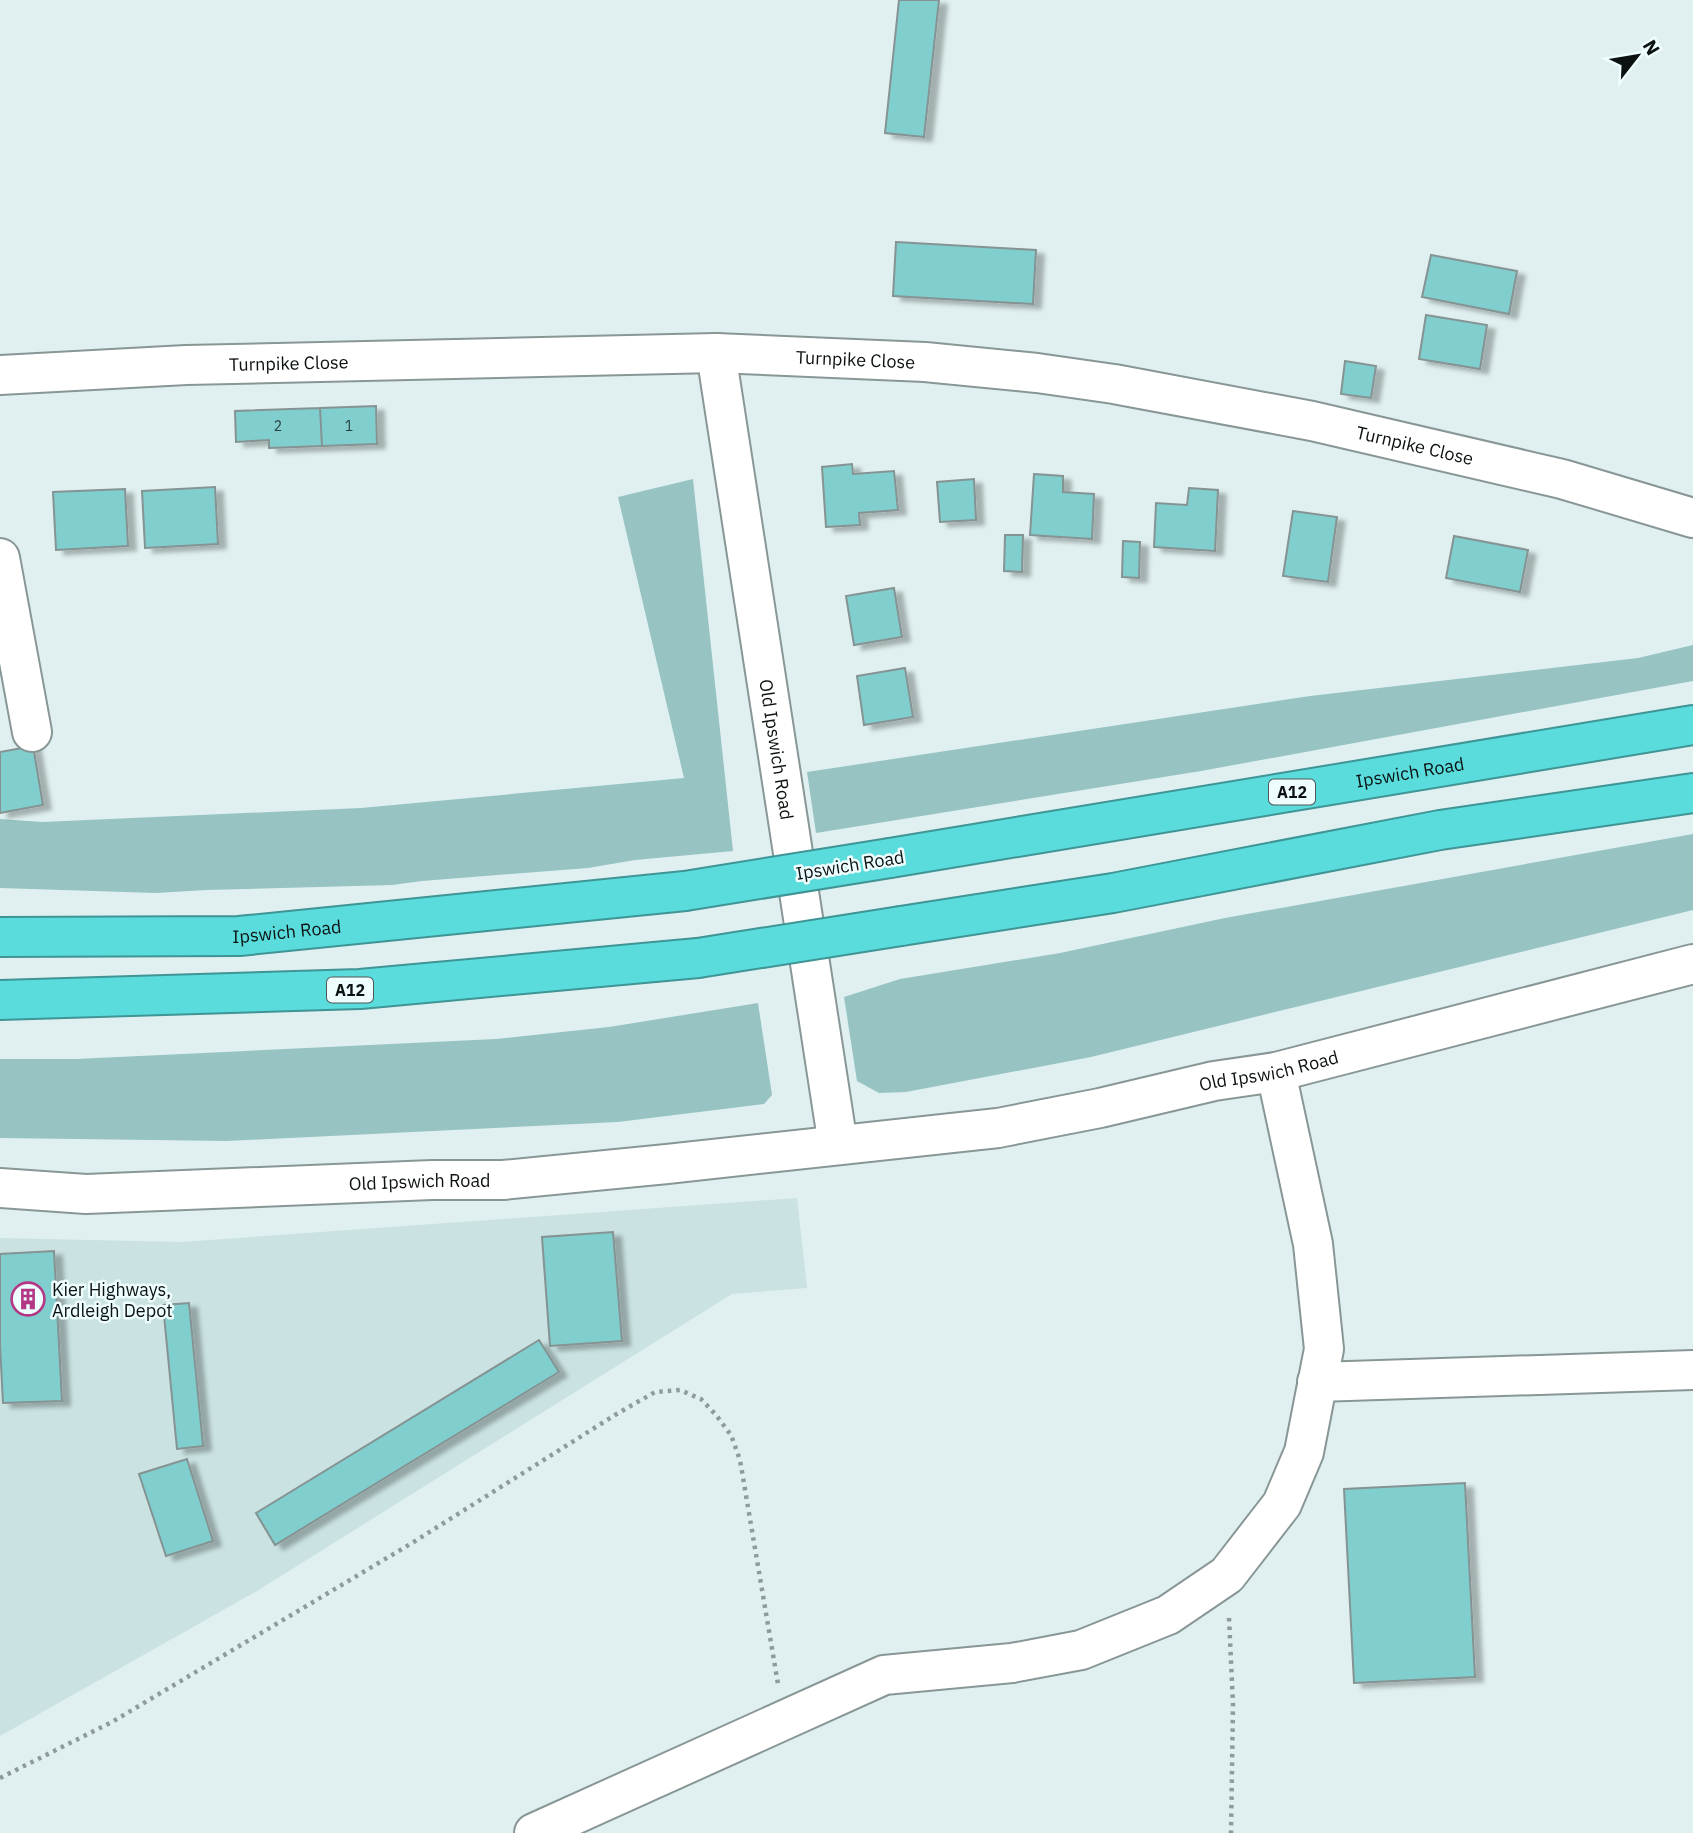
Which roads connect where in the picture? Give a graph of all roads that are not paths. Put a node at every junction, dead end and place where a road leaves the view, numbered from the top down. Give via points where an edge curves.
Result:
1 (716, 353) junction
2 (0, 375) edge
3 (1693, 518) edge
4 (0, 558) edge
5 (1693, 725) edge
6 (32, 732) dead end
7 (1693, 793) edge
8 (0, 937) edge
9 (807, 940) junction
10 (1693, 964) edge
11 (0, 1000) edge
12 (1276, 1072) junction
13 (838, 1145) junction
14 (0, 1188) edge
15 (1693, 1370) edge
16 (1317, 1382) junction
17 (534, 1833) edge

1 - 2 street, Turnpike Close via 186,365
1 - 3 street, Turnpike Close via 925,362 1114,384 1378,436 1562,479
1 - 9 street, Old Ipswich Road
4 - 6 street
5 - 8 highway, Ipswich Road / A12, bridge via 685,891 239,936
7 - 9 highway, A12, bridge via 1440,830 1113,893
9 - 11 highway, A12, bridge via 698,958 360,989
9 - 13 street, Old Ipswich Road
10 - 12 street, Old Ipswich Road
12 - 13 street, Old Ipswich Road via 998,1128
12 - 16 street via 1313,1244 1324,1349
13 - 14 street, Old Ipswich Road via 503,1180 86,1194
15 - 16 street
16 - 17 street via 1304,1452 1282,1504 1227,1575 1168,1615 1081,1650 1012,1663 884,1675

